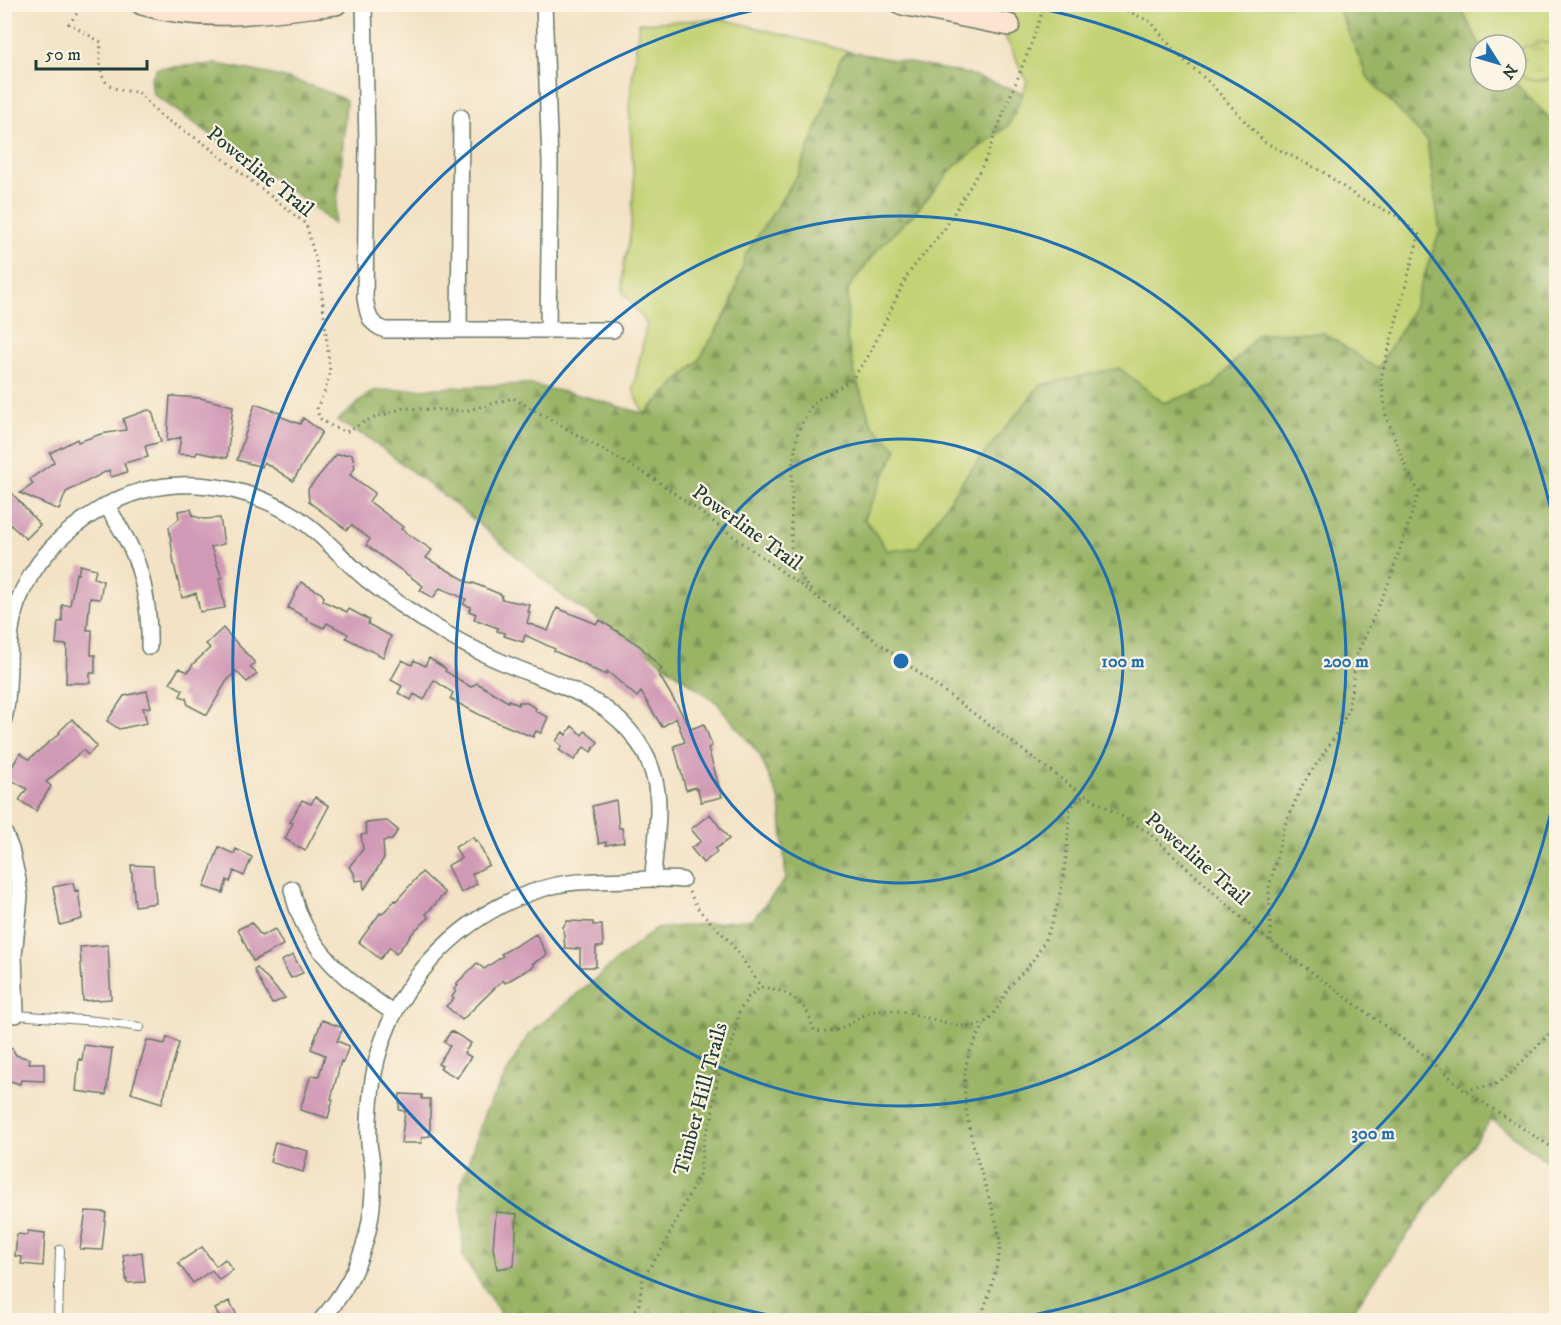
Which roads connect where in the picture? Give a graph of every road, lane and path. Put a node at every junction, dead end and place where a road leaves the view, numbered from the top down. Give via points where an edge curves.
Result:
1 (84, 4) edge
2 (142, 4) edge
3 (336, 4) edge
4 (364, 4) edge
5 (544, 4) edge
6 (902, 4) edge
7 (1044, 6) edge
8 (1009, 25) dead end
9 (461, 117) dead end
10 (459, 330) junction
11 (548, 330) junction
12 (612, 330) dead end
13 (106, 505) junction
14 (817, 597) junction
15 (149, 647) dead end
16 (4, 719) edge
17 (1085, 795) junction
18 (4, 832) edge
19 (653, 877) junction
20 (682, 880) joint
21 (292, 889) dead end
22 (1271, 943) junction
23 (761, 987) junction
24 (394, 1013) junction
25 (16, 1015) joint
26 (985, 1023) junction
27 (140, 1027) dead end
28 (1557, 1027) edge
29 (1464, 1090) junction
30 (1557, 1150) edge
31 (60, 1250) dead end
32 (58, 1320) edge
33 (321, 1320) edge
34 (629, 1320) edge
35 (980, 1320) edge

1 - 14 path, Powerline Trail via 69,24 101,42 99,68 104,80 120,91 138,92 162,117 202,142 306,224 320,276 330,372 317,407 319,418 346,432 403,408 465,411 513,398 656,480
2 - 3 street via 186,13 233,15
4 - 10 street via 368,317 385,330
5 - 11 street via 550,162
6 - 8 street
7 - 14 path via 983,165 945,228 908,273 869,355 853,378 817,400 798,431 792,468 790,557
7 - 22 path via 1117,6 1151,22 1177,54 1210,83 1264,142 1397,216 1419,235 1381,378 1386,415 1419,492 1389,582 1357,654 1348,712 1303,784 1284,827 1269,888
9 - 10 street
10 - 11 street
11 - 12 street
13 - 15 street via 135,559 144,592
13 - 16 street via 78,522 50,548 18,603 10,639
13 - 19 street via 171,485 217,487 256,496 299,518 365,578 446,634 606,708 639,743 657,783 659,819
14 - 17 path, Powerline Trail
17 - 22 path, Powerline Trail via 1148,832
17 - 26 path via 1070,810 1064,877 1052,923 1035,957
18 - 25 street via 20,897 14,955
19 - 20 street
19 - 24 street via 544,888 495,908 442,948
20 - 23 path via 699,910 732,944
21 - 24 street via 300,916 327,960 361,991
22 - 29 path, Powerline Trail via 1428,1058
23 - 26 path via 775,987 792,997 807,1012 815,1031 827,1033 880,1010 902,1011 958,1025
23 - 34 path, Timber Hill Trails via 749,996 740,1012 717,1081 700,1173 643,1278 639,1304
24 - 33 street via 373,1080 369,1117 373,1207 368,1239 345,1288
25 - 27 lane
26 - 35 path via 968,1059 965,1080 974,1151 1000,1244
28 - 29 path via 1508,1076 1494,1085
29 - 30 path, Powerline Trail
31 - 32 lane

